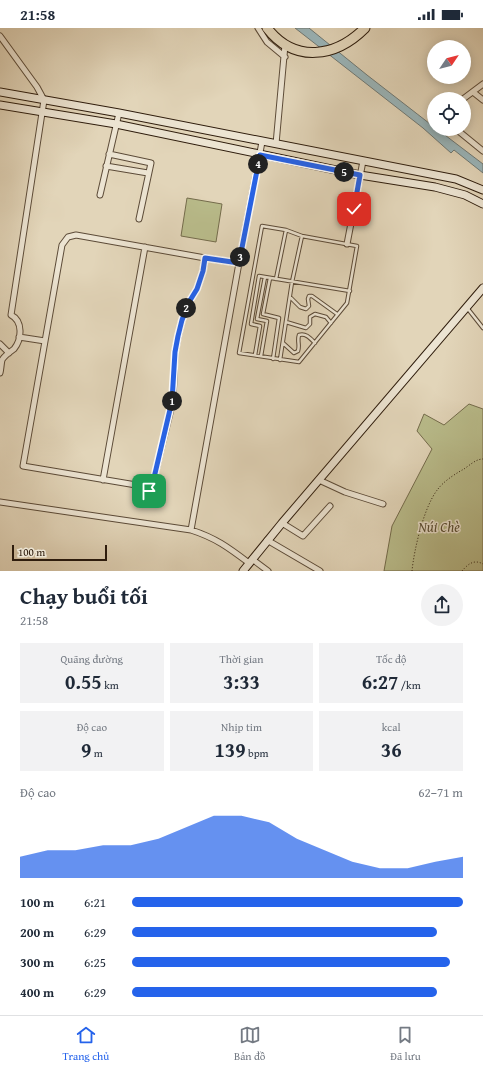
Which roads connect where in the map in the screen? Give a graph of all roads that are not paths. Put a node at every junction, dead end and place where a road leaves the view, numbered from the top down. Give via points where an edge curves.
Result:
1 (258, 28) edge
2 (267, 28) edge
3 (366, 28) edge
4 (0, 36) edge
5 (285, 45) junction
6 (284, 57) junction
7 (483, 84) edge
8 (0, 92) edge
9 (473, 92) joint
10 (44, 100) junction
11 (483, 100) edge
12 (0, 105) edge
13 (43, 113) junction
14 (119, 113) junction
15 (116, 124) junction
16 (465, 136) edge
17 (262, 142) junction
18 (276, 144) junction
19 (483, 151) edge
20 (109, 154) junction
21 (260, 155) junction
22 (363, 161) junction
23 (106, 166) junction
24 (148, 173) junction
25 (360, 175) junction
26 (483, 190) edge
27 (100, 195) dead end
28 (483, 204) edge
29 (139, 219) dead end
30 (286, 230) junction
31 (302, 236) junction
32 (347, 244) junction
33 (145, 247) junction
34 (205, 258) junction
35 (239, 263) junction
36 (264, 277) junction
37 (270, 278) junction
38 (276, 279) junction
39 (292, 282) junction
40 (483, 288) edge
41 (350, 290) junction
42 (290, 298) junction
43 (466, 307) junction
44 (337, 314) junction
45 (286, 322) junction
46 (331, 323) junction
47 (483, 328) edge
48 (19, 337) junction
49 (45, 341) junction
50 (283, 343) junction
51 (315, 343) junction
52 (0, 344) edge
53 (9, 353) junction
54 (255, 355) junction
55 (261, 356) junction
56 (273, 359) junction
57 (280, 360) junction
58 (0, 373) edge
59 (103, 480) junction
60 (319, 480) junction
61 (153, 482) junction
62 (148, 487) junction
63 (0, 502) edge
64 (383, 504) dead end
65 (330, 506) dead end
66 (282, 523) junction
67 (191, 530) junction
68 (267, 540) junction
69 (250, 561) junction
70 (243, 571) edge
71 (268, 571) edge
72 (320, 571) edge

1 - 6 street
2 - 5 highway
3 - 5 highway via 342,45 320,52 301,52
4 - 10 street
5 - 6 street
6 - 18 street
7 - 9 street
8 - 10 main road
9 - 11 street
10 - 13 street
10 - 14 main road
12 - 13 main road
13 - 15 main road
13 - 48 street via 11,315 17,320 20,328
14 - 15 street
14 - 17 main road
15 - 20 street
15 - 21 main road
16 - 19 street
17 - 18 main road
17 - 21 street
18 - 22 main road
20 - 23 street
20 - 24 street via 151,163
21 - 25 main road
21 - 35 street
22 - 25 street
22 - 26 main road via 456,178
23 - 24 street
23 - 27 street
24 - 29 street
25 - 28 main road via 446,189
25 - 32 street
30 - 31 lane
30 - 38 lane
30 - 54 lane via 262,226 239,353
31 - 32 lane
31 - 39 lane
32 - 41 lane via 357,246
33 - 34 street
33 - 49 street via 76,235 68,237 62,245
33 - 59 street
34 - 35 street
34 - 61 street via 199,283 184,314 178,336 172,401
35 - 67 street
36 - 37 lane
36 - 54 lane via 259,276 251,324 260,326
36 - 55 lane via 257,319 267,321
37 - 38 lane
37 - 56 lane via 264,314 279,318
38 - 39 lane
39 - 41 lane
39 - 42 lane
40 - 43 main road
41 - 44 lane via 347,303
42 - 44 lane via 304,310 308,308 308,299 312,296
42 - 45 lane
43 - 47 lane
43 - 60 main road
44 - 46 lane
45 - 46 lane via 306,328 310,324 310,317 315,314 326,317
45 - 50 lane
46 - 51 lane
48 - 49 street
48 - 53 street
49 - 59 street via 23,466
50 - 51 lane via 294,353 299,348 299,335 306,335
50 - 57 lane
51 - 57 lane via 299,362
52 - 53 street
53 - 58 street via 2,360
54 - 55 lane
55 - 56 lane
56 - 57 lane
59 - 62 street
60 - 64 street via 345,492
60 - 66 main road
61 - 62 street
61 - 62 street via 159,487 157,493 150,493
63 - 67 street
65 - 66 street via 303,536
66 - 68 main road
67 - 69 street via 208,535
68 - 69 main road
68 - 72 street
69 - 70 main road
69 - 71 street

